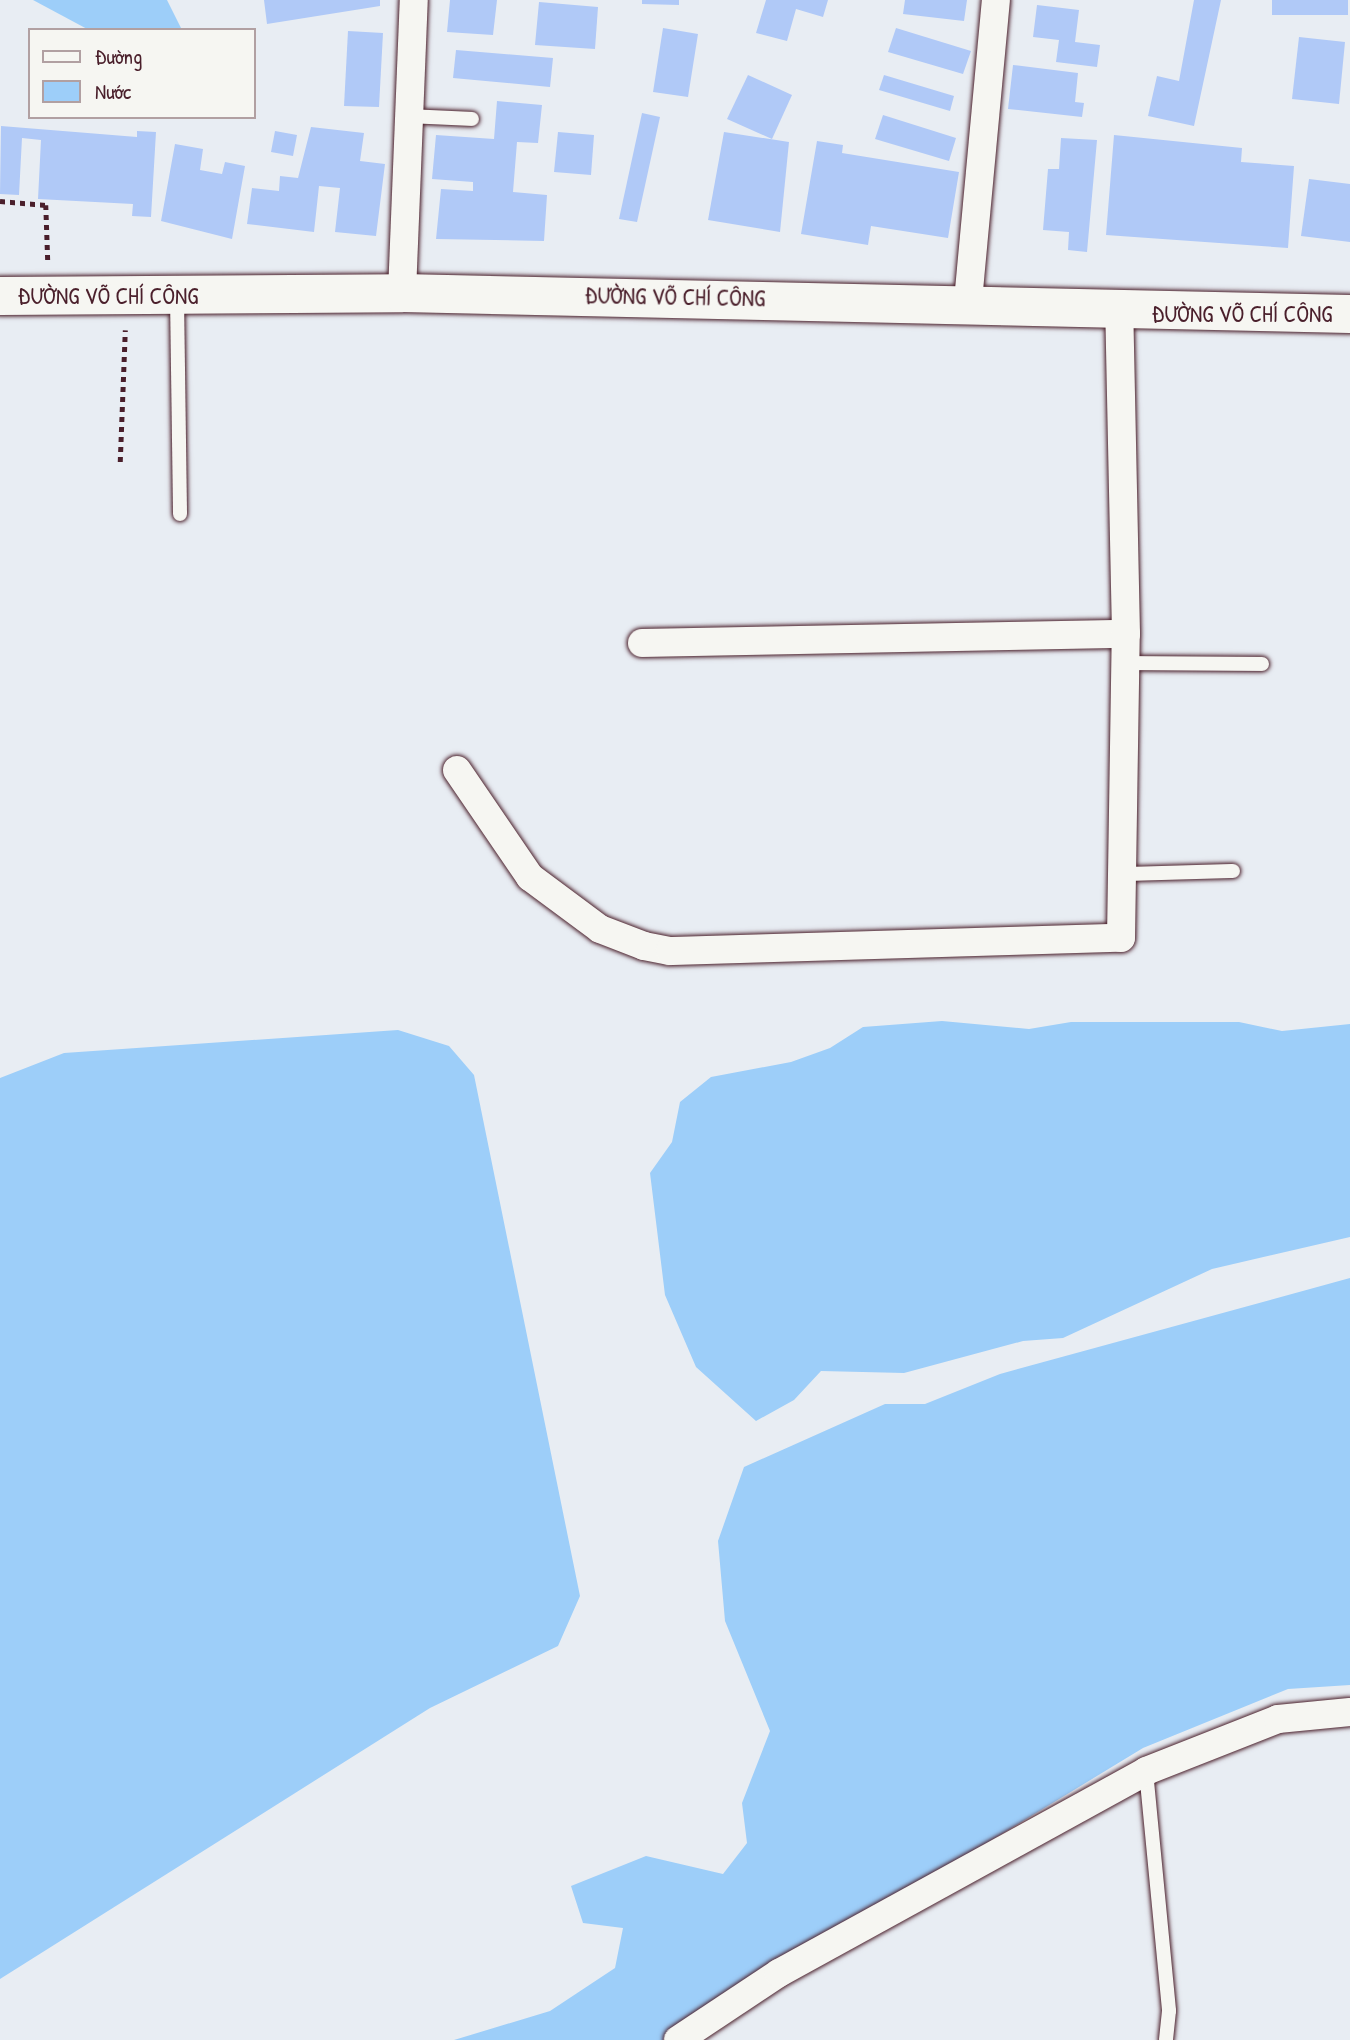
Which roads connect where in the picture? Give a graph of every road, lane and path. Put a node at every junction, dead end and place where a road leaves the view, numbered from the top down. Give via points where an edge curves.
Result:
1 (414, 0) edge
2 (996, 0) edge
3 (409, 116) junction
4 (472, 120) dead end
5 (0, 201) edge
6 (402, 293) junction
7 (0, 296) edge
8 (177, 296) junction
9 (47, 297) junction
10 (126, 298) junction
11 (968, 301) junction
12 (1119, 313) junction
13 (1350, 314) edge
14 (120, 462) dead end
15 (180, 514) dead end
16 (1126, 634) junction
17 (642, 643) dead end
18 (1126, 663) junction
19 (1262, 664) dead end
20 (457, 770) dead end
21 (1233, 871) dead end
22 (1125, 874) junction
23 (1350, 1712) edge
24 (1146, 1770) junction
25 (678, 2040) edge
26 (1166, 2040) edge

1 - 3 street
2 - 11 street
3 - 4 lane
3 - 6 street
5 - 9 path via 46,205
6 - 8 main road, ĐƯỜNG VÕ CHÍ CÔNG
6 - 11 main road, ĐƯỜNG VÕ CHÍ CÔNG
7 - 9 main road, ĐƯỜNG VÕ CHÍ CÔNG
8 - 10 main road, ĐƯỜNG VÕ CHÍ CÔNG
8 - 15 lane
9 - 10 main road, ĐƯỜNG VÕ CHÍ CÔNG
10 - 14 path
11 - 12 main road, ĐƯỜNG VÕ CHÍ CÔNG
12 - 13 main road, ĐƯỜNG VÕ CHÍ CÔNG
12 - 16 street
16 - 17 street
16 - 18 street
18 - 19 lane
18 - 22 street
20 - 22 street via 530,877 600,929 670,951 1113,943 1125,925
21 - 22 lane
23 - 24 street via 1278,1719
24 - 25 street via 779,1973
24 - 26 lane via 1169,2011

